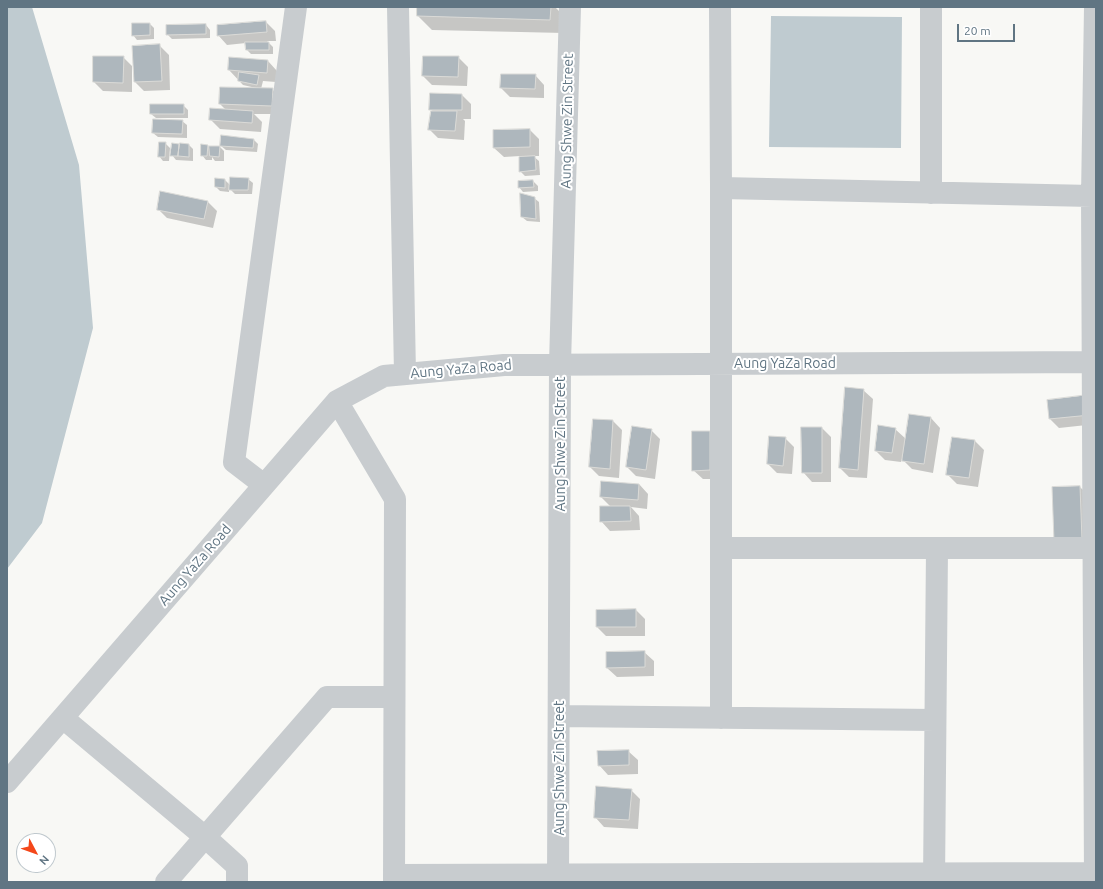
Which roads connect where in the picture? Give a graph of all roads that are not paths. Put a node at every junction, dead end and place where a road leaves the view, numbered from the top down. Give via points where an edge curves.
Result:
1 (296, 7) edge
2 (398, 7) edge
3 (570, 7) edge
4 (720, 7) edge
5 (931, 7) edge
6 (1095, 7) edge
7 (721, 188) junction
8 (931, 193) junction
9 (1092, 196) junction
10 (1094, 362) edge
11 (560, 364) junction
12 (721, 364) junction
13 (405, 374) junction
14 (337, 401) junction
15 (264, 485) junction
16 (721, 548) junction
17 (936, 548) junction
18 (1094, 548) junction
19 (394, 697) junction
20 (559, 716) junction
21 (62, 718) junction
22 (721, 718) junction
23 (935, 720) junction
24 (7, 782) edge
25 (205, 837) junction
26 (1095, 876) edge
27 (394, 878) edge
28 (558, 878) edge
29 (934, 878) edge
30 (166, 882) edge
31 (237, 882) edge

1 - 15 street via 234,462
2 - 13 street
3 - 11 street, Aung Shwe Zin Street
4 - 7 street
5 - 8 street
6 - 9 street
7 - 8 street
7 - 12 street
8 - 9 street
9 - 10 street
10 - 12 street, Aung YaZa Road
10 - 18 street
11 - 12 street, Aung YaZa Road
11 - 13 street, Aung YaZa Road via 504,365
11 - 20 street, Aung Shwe Zin Street
12 - 16 street
13 - 14 street, Aung YaZa Road via 384,376
14 - 15 street, Aung YaZa Road
14 - 19 street via 395,499
15 - 21 street, Aung YaZa Road
16 - 17 street
16 - 22 street
17 - 18 street
17 - 23 street
18 - 26 street
19 - 25 street via 327,697
19 - 27 street
20 - 22 street
20 - 28 street, Aung Shwe Zin Street
21 - 24 street, Aung YaZa Road
21 - 25 street
22 - 23 street
23 - 29 street
25 - 30 street
25 - 31 street via 237,866
26 - 29 street
27 - 28 street
28 - 29 street

